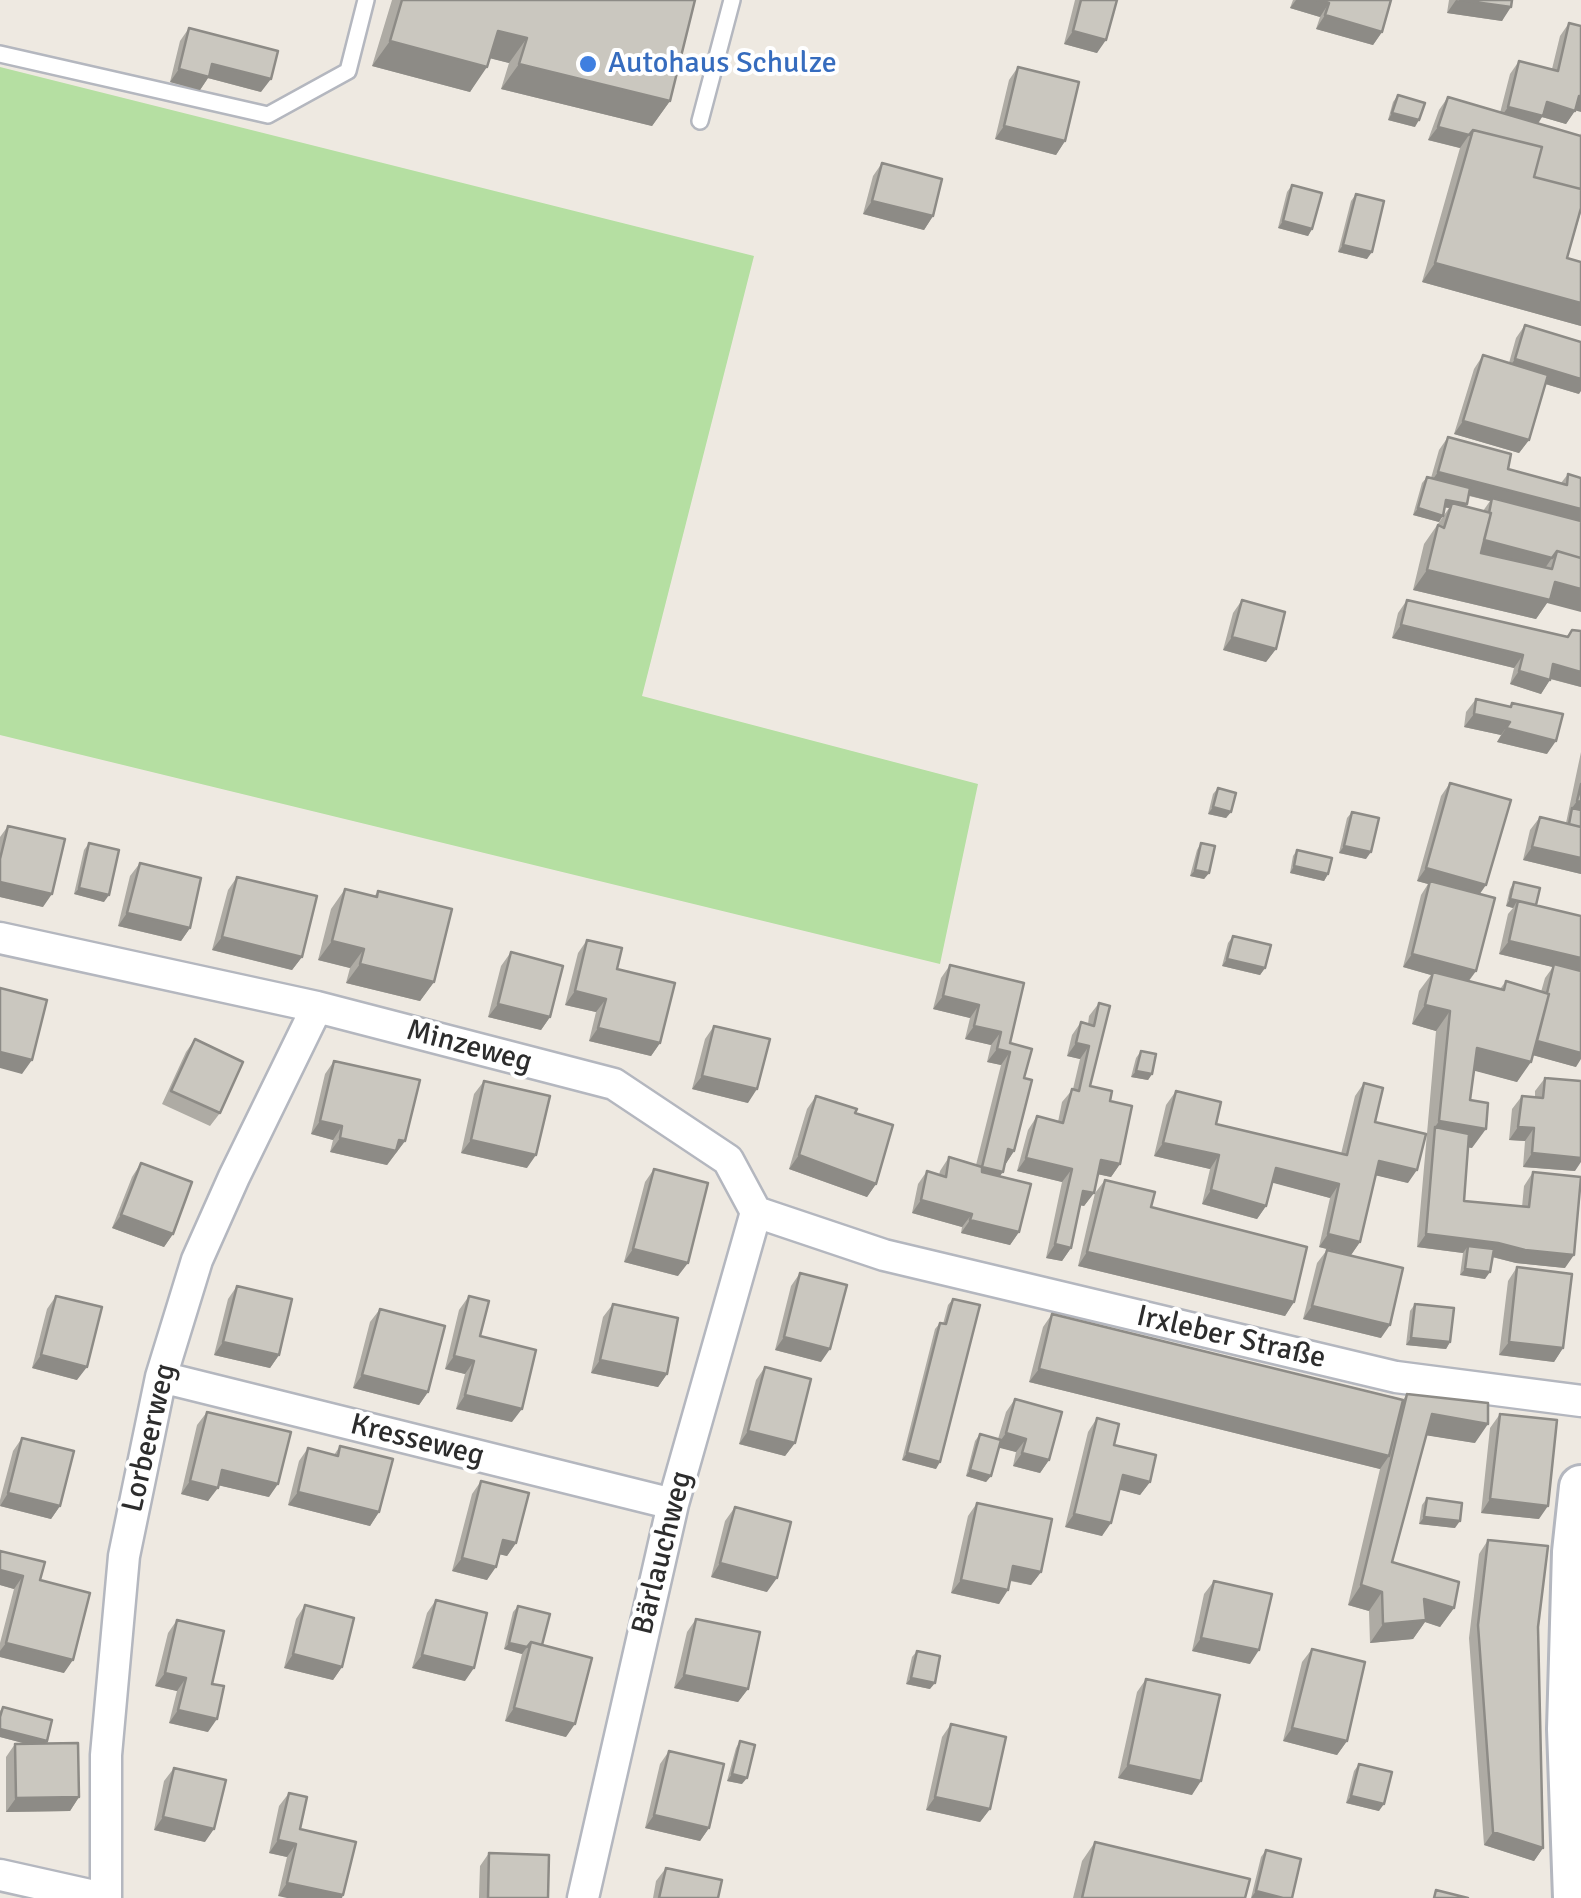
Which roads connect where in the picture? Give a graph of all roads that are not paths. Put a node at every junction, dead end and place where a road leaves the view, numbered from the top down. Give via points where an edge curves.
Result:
1 (366, 0) edge
2 (732, 0) edge
3 (0, 54) edge
4 (700, 121) dead end
5 (0, 938) edge
6 (318, 1007) junction
7 (756, 1212) junction
8 (161, 1377) junction
9 (1581, 1401) edge
10 (1581, 1487) edge
11 (673, 1504) junction
12 (0, 1874) edge
13 (1577, 1880) edge
14 (105, 1898) edge
15 (583, 1898) edge

1 - 3 lane via 348,71 268,115
2 - 4 lane
5 - 6 street, Minzeweg
6 - 7 street, Minzeweg via 614,1084 728,1160
6 - 8 street, Lorbeerweg via 204,1244
7 - 9 street, Irxleber Straße via 884,1255 1396,1377
7 - 11 street, Bärlauchweg
8 - 11 street, Kresseweg
8 - 14 street, Lorbeerweg via 124,1556 106,1755
10 - 13 main road via 1569,1711
11 - 15 street, Bärlauchweg
12 - 14 street

